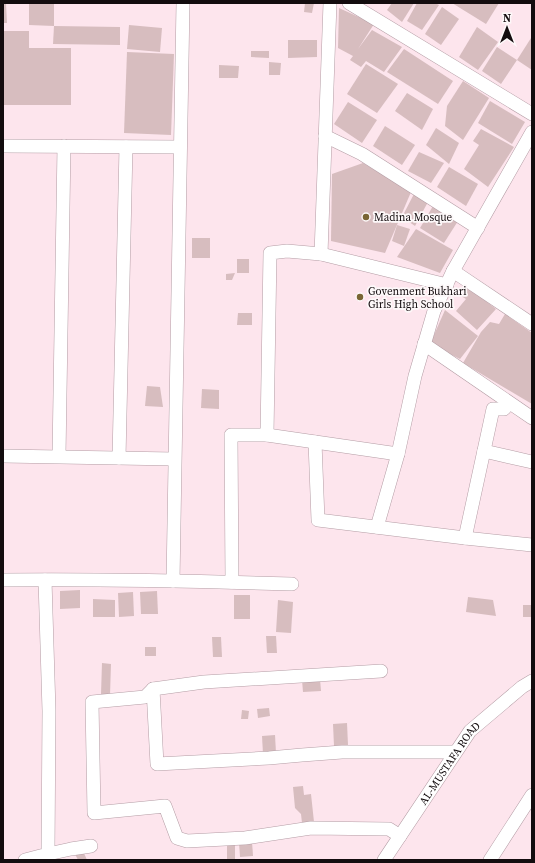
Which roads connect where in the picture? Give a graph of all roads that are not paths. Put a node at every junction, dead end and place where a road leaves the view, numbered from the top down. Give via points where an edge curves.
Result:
1 (183, 3) edge
2 (330, 3) edge
3 (349, 3) edge
4 (532, 114) edge
5 (532, 132) edge
6 (325, 136) junction
7 (3, 146) edge
8 (64, 146) junction
9 (126, 147) junction
10 (180, 147) junction
11 (478, 228) junction
12 (321, 254) junction
13 (453, 271) junction
14 (447, 284) junction
15 (532, 324) edge
16 (424, 344) junction
17 (509, 403) junction
18 (532, 418) edge
19 (267, 435) junction
20 (315, 442) junction
21 (484, 451) junction
22 (398, 454) junction
23 (3, 456) edge
24 (59, 456) junction
25 (119, 458) junction
26 (174, 459) junction
27 (532, 462) edge
28 (377, 527) junction
29 (465, 538) junction
30 (532, 545) edge
31 (3, 580) edge
32 (45, 580) junction
33 (173, 581) junction
34 (232, 582) junction
35 (292, 584) dead end
36 (381, 671) dead end
37 (532, 681) edge
38 (153, 689) junction
39 (455, 752) junction
40 (532, 795) edge
41 (400, 836) junction
42 (91, 846) dead end
43 (48, 854) junction
44 (69, 855) edge
45 (25, 860) edge
46 (384, 860) edge
47 (490, 860) edge

1 - 10 street
2 - 6 street
3 - 4 street
5 - 11 street
6 - 11 street via 362,154
6 - 12 street
7 - 8 street
8 - 9 street
8 - 24 street
9 - 10 street
9 - 25 street
10 - 26 street
11 - 13 street
12 - 14 street
12 - 19 street via 287,251 270,253
13 - 14 street
13 - 15 street
14 - 16 street via 434,311
16 - 17 street
16 - 22 street
17 - 18 street
17 - 21 street via 504,409 493,409
19 - 20 street
19 - 34 street via 231,435
20 - 22 street
20 - 28 street via 318,520
21 - 27 street
21 - 29 street
22 - 28 street
23 - 24 street
24 - 25 street
25 - 26 street
26 - 33 street
28 - 29 street
29 - 30 street
31 - 32 street
32 - 33 street
32 - 43 street via 49,711
33 - 34 street
34 - 35 street
36 - 38 street via 204,682
37 - 39 street, AL-MUSTAFA ROAD via 470,731
38 - 39 street via 157,764 342,752
38 - 41 street via 145,697 92,702 94,813 165,806 177,838 187,841 245,838 311,828 389,829
39 - 41 street, AL-MUSTAFA ROAD
40 - 47 street
41 - 46 street, AL-MUSTAFA ROAD
42 - 44 street
43 - 44 street
43 - 45 street

